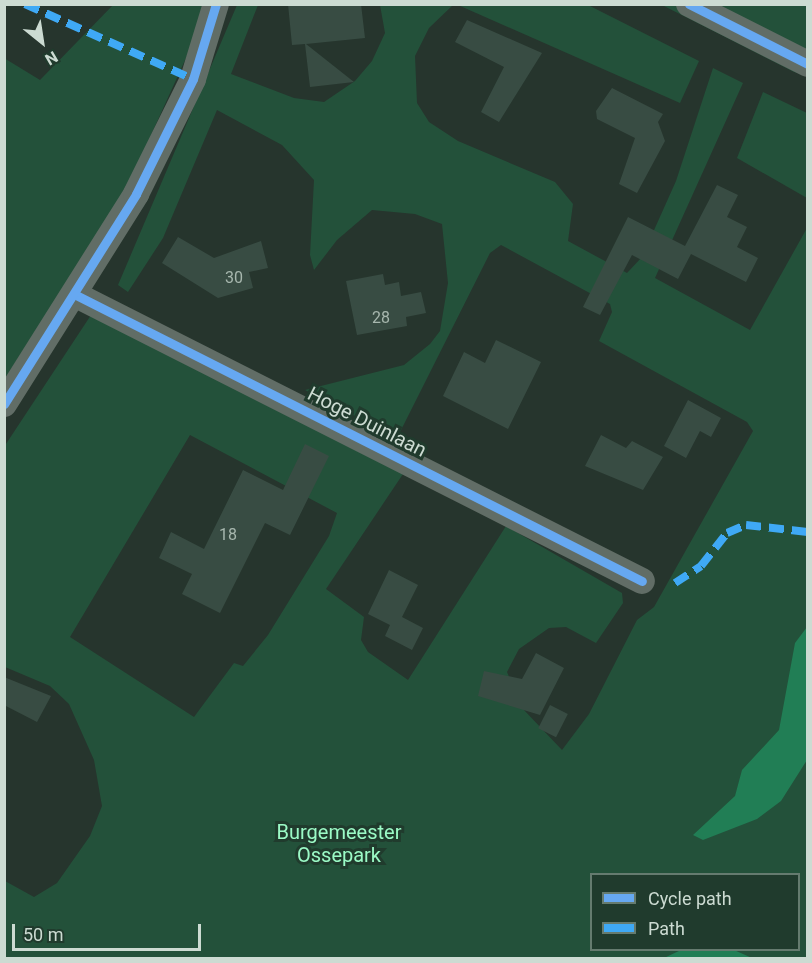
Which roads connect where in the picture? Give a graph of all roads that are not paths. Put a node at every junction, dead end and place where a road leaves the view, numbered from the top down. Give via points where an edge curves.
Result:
1 (216, 4) edge
2 (689, 4) edge
3 (807, 64) edge
4 (76, 296) junction
5 (4, 404) edge
6 (642, 581) dead end

1 - 4 street via 176,116
2 - 3 street
4 - 5 street
4 - 6 street, Hoge Duinlaan

